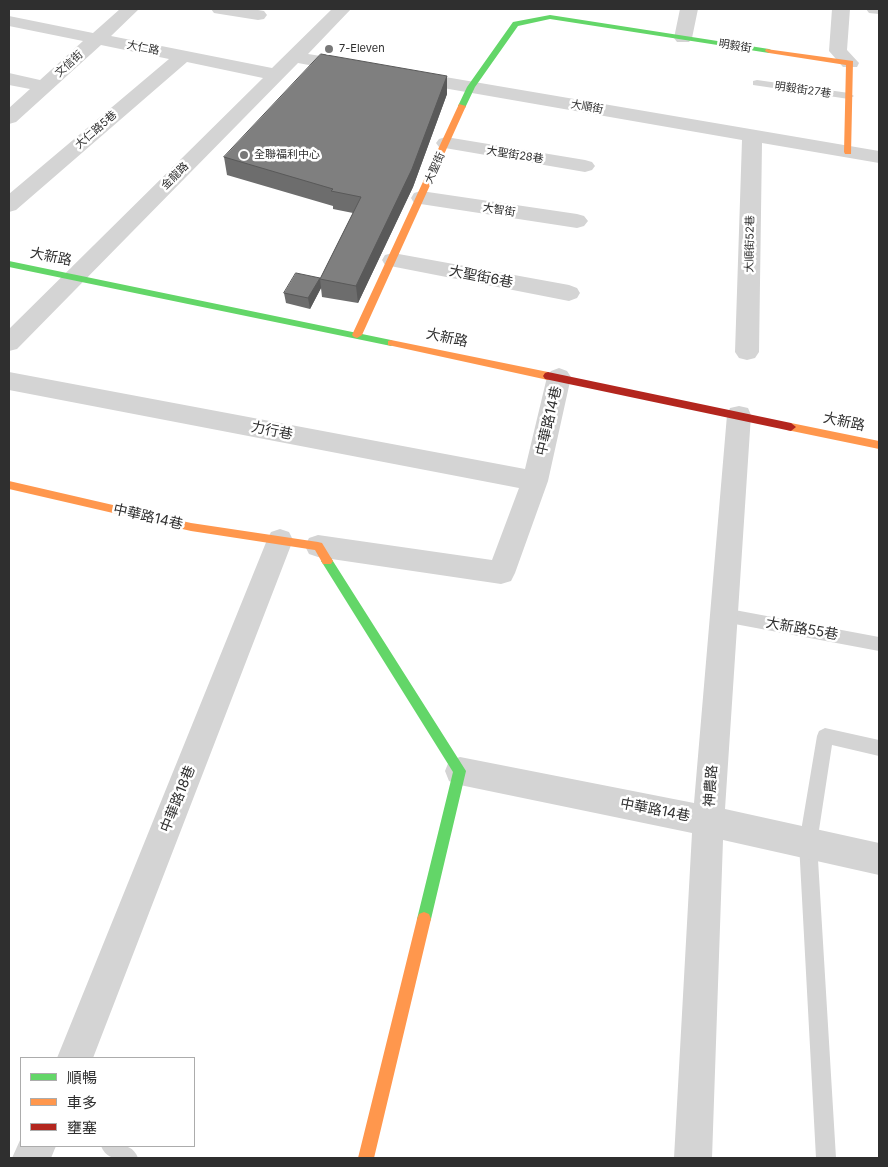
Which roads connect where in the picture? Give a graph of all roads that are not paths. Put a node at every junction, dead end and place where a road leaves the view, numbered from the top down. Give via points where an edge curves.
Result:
1 (130, 9) edge
2 (220, 9) edge
3 (342, 9) edge
4 (688, 9) edge
5 (841, 9) edge
6 (875, 9) edge
7 (879, 9) edge
8 (258, 16) dead end
9 (9, 21) edge
10 (534, 21) joint
11 (683, 38) junction
12 (97, 39) junction
13 (182, 56) junction
14 (294, 57) junction
15 (850, 64) junction
16 (277, 74) junction
17 (9, 79) edge
18 (757, 83) dead end
19 (44, 86) junction
20 (471, 87) junction
21 (849, 96) junction
22 (9, 118) edge
23 (752, 135) junction
24 (446, 143) junction
25 (848, 152) junction
26 (879, 157) edge
27 (585, 166) dead end
28 (421, 198) junction
29 (9, 205) edge
30 (578, 221) dead end
31 (393, 260) junction
32 (9, 264) edge
33 (74, 277) junction
34 (569, 293) dead end
35 (357, 335) junction
36 (9, 343) edge
37 (747, 352) dead end
38 (558, 377) junction
39 (9, 381) edge
40 (739, 415) junction
41 (879, 445) edge
42 (535, 481) junction
43 (9, 485) edge
44 (280, 540) junction
45 (318, 546) junction
46 (724, 615) junction
47 (879, 644) edge
48 (879, 748) edge
49 (460, 771) junction
50 (708, 821) junction
51 (808, 843) junction
52 (879, 859) edge
53 (75, 1057) edge
54 (36, 1147) edge
55 (112, 1147) edge
56 (30, 1158) edge
57 (128, 1158) edge
58 (366, 1158) edge
59 (693, 1158) edge
60 (826, 1158) edge

1 - 12 street, 文信街
2 - 8 street
3 - 14 street, 金龍路
4 - 11 street
5 - 15 street via 838,51
6 - 7 street
9 - 12 street, 大仁路
10 - 11 street, 明毅街 via 550,18
10 - 20 street, 大聖街 via 516,24
11 - 15 street, 明毅街
12 - 13 street, 大仁路
12 - 19 street, 文信街
13 - 16 street, 大仁路
13 - 29 street, 大仁路5巷
14 - 16 street, 金龍路
14 - 20 street, 大順街
15 - 21 street
16 - 33 street, 金龍路
17 - 19 street
18 - 21 lane, 明毅街27巷
19 - 22 street, 文信街
20 - 23 street, 大順街
20 - 24 street, 大聖街
21 - 25 street
23 - 25 street, 大順街
23 - 37 street, 大順街52巷
24 - 27 street, 大聖街28巷
24 - 28 street, 大聖街
25 - 26 street, 大順街
28 - 30 street, 大智街
28 - 31 street, 大聖街
31 - 34 street, 大聖街6巷
31 - 35 street, 大聖街
32 - 33 street, 大新路
33 - 35 street, 大新路
33 - 36 street, 金龍路
35 - 38 street, 大新路
38 - 40 street, 大新路
38 - 42 street, 中華路14巷
39 - 42 street, 力行巷
40 - 41 street, 大新路
40 - 46 street, 神農路
42 - 45 street, 中華路14巷 via 501,573
43 - 44 street, 中華路14巷 via 191,527
44 - 45 street, 中華路14巷
44 - 53 street, 中華路18巷
45 - 49 street
46 - 47 lane, 大新路55巷
46 - 50 street, 神農路
48 - 51 lane via 825,736
49 - 50 street, 中華路14巷
49 - 58 street
50 - 51 street, 中華路14巷
50 - 59 street, 神農路
51 - 52 street, 中華路14巷
51 - 60 lane
54 - 56 street
55 - 57 lane

